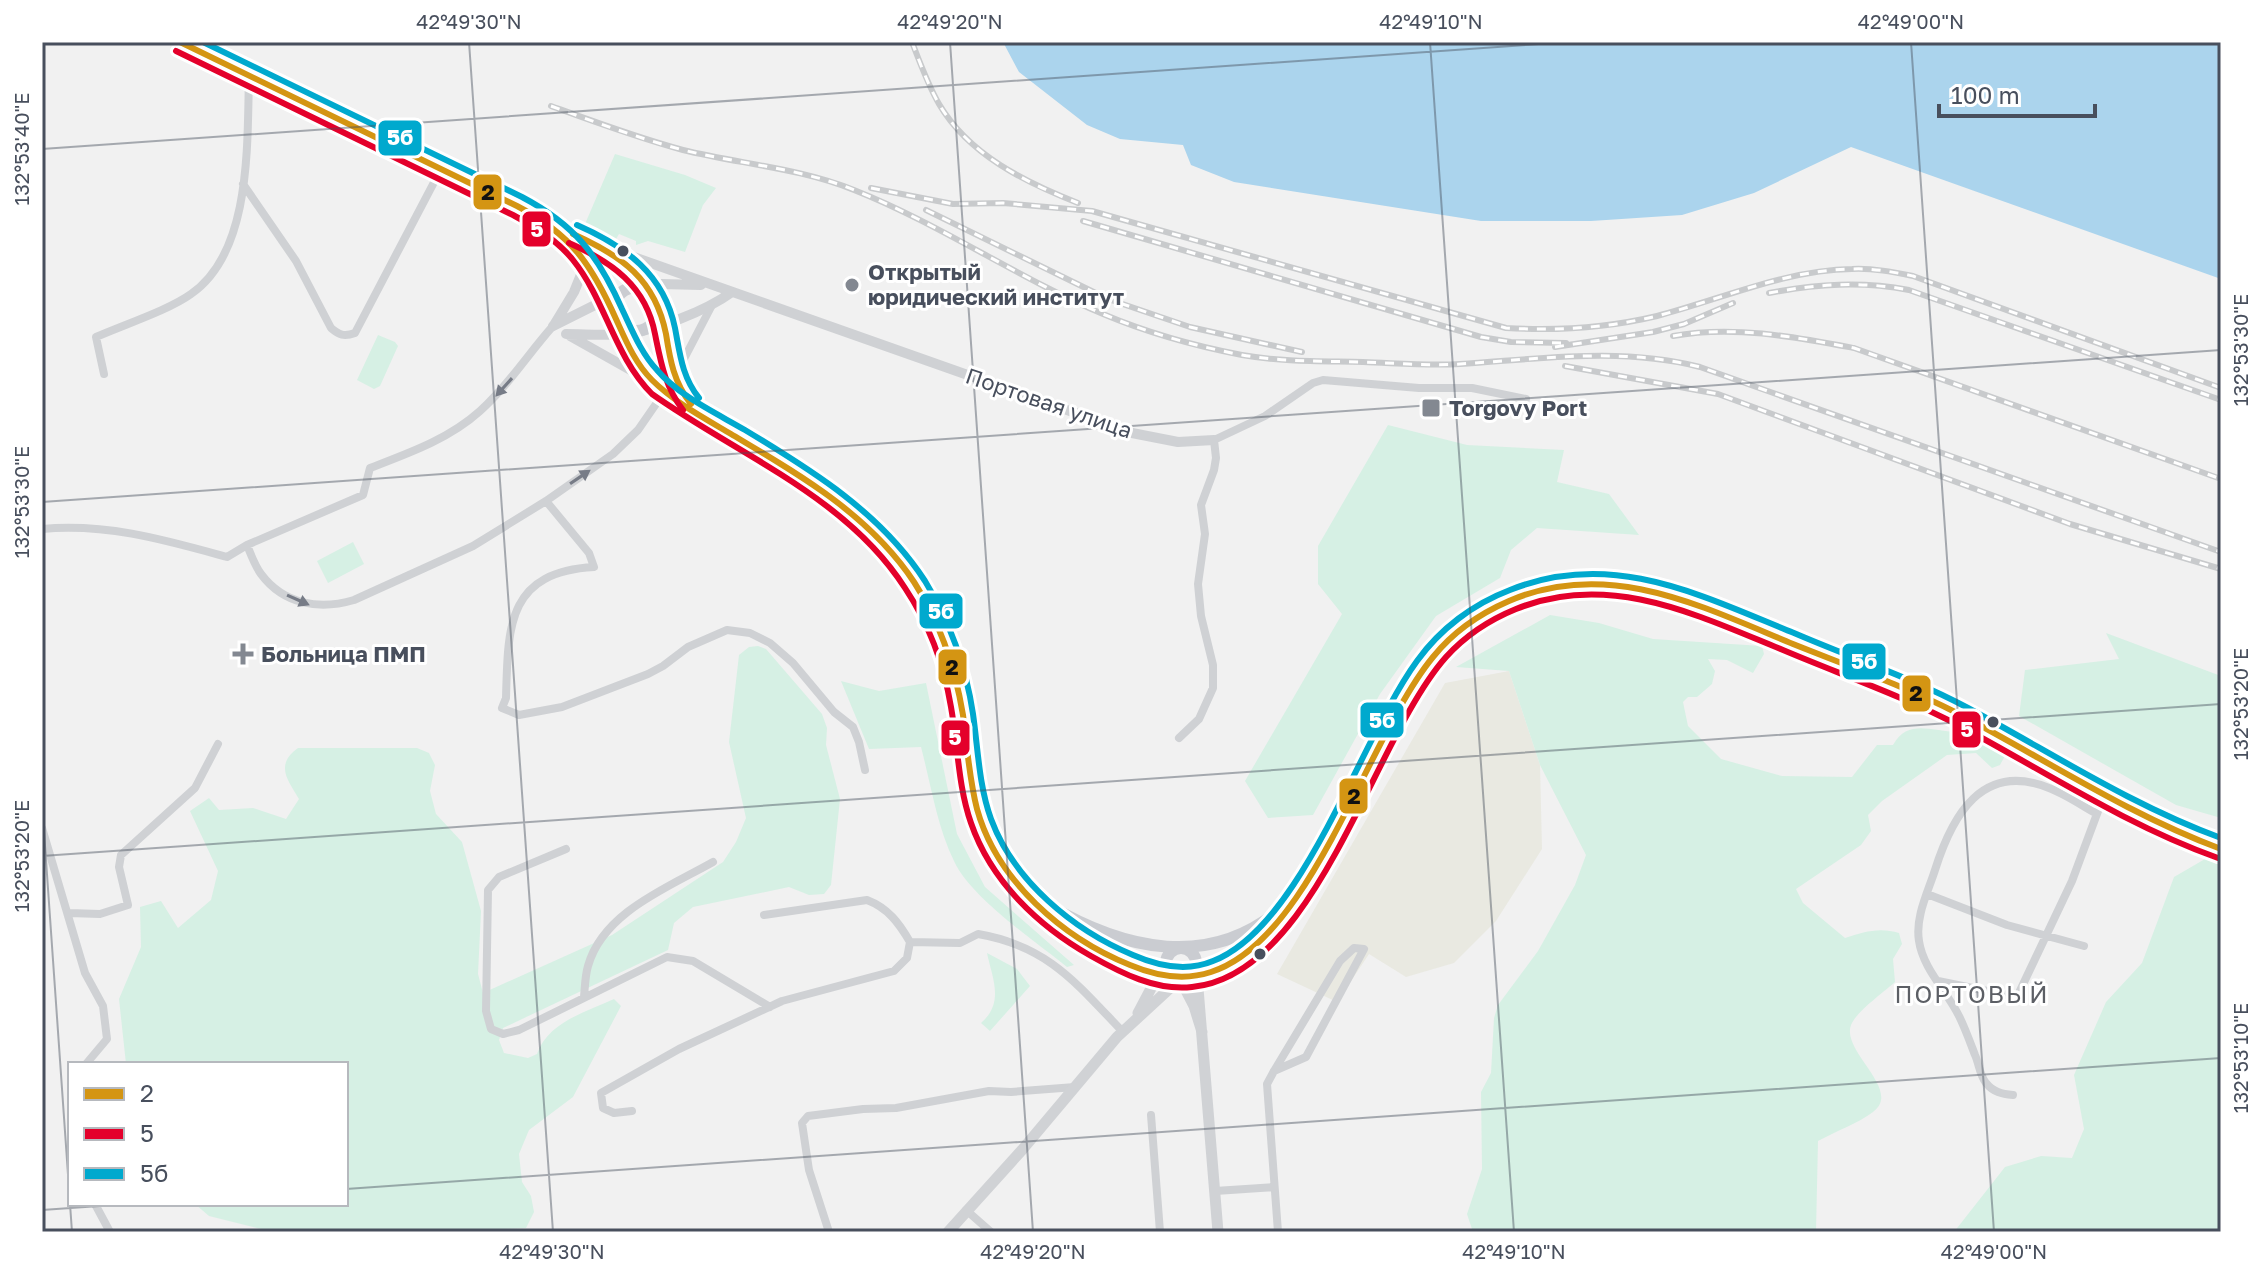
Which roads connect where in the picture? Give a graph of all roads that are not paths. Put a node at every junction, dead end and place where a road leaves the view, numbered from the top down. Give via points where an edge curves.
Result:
1 (180, 42) edge
2 (249, 76) junction
3 (441, 169) junction
4 (243, 184) junction
5 (549, 225) junction
6 (590, 241) junction
7 (587, 260) junction
8 (711, 285) junction
9 (649, 286) junction
10 (630, 288) junction
11 (732, 292) junction
12 (607, 297) junction
13 (657, 303) junction
14 (711, 307) junction
15 (615, 316) junction
16 (663, 323) junction
17 (553, 326) junction
18 (642, 330) junction
19 (566, 334) junction
20 (624, 334) junction
21 (104, 374) dead end
22 (674, 378) junction
23 (660, 387) junction
24 (1526, 399) dead end
25 (708, 418) junction
26 (1214, 440) junction
27 (546, 501) junction
28 (42, 529) edge
29 (247, 545) junction
30 (1179, 738) dead end
31 (218, 744) dead end
32 (865, 770) dead end
33 (2104, 795) junction
34 (2097, 814) junction
35 (42, 828) edge
36 (566, 849) dead end
37 (2221, 849) edge
38 (713, 862) dead end
39 (1309, 879) junction
40 (1017, 883) junction
41 (1927, 894) junction
42 (69, 913) junction
43 (764, 915) dead end
44 (2048, 936) junction
45 (910, 942) junction
46 (2084, 946) dead end
47 (1180, 948) junction
48 (1166, 960) junction
49 (1196, 970) junction
50 (1157, 975) junction
51 (1180, 979) junction
52 (1938, 981) junction
53 (584, 997) junction
54 (770, 1007) junction
55 (1133, 1020) junction
56 (1122, 1031) junction
57 (1202, 1032) junction
58 (88, 1062) edge
59 (1274, 1071) junction
60 (1075, 1087) junction
61 (2013, 1095) dead end
62 (632, 1111) dead end
63 (1151, 1115) dead end
64 (1274, 1187) junction
65 (1215, 1191) junction
66 (96, 1206) edge
67 (966, 1210) junction
68 (110, 1232) edge
69 (829, 1232) edge
70 (948, 1232) edge
71 (991, 1232) edge
72 (1160, 1232) edge
73 (1218, 1232) edge
74 (1278, 1232) edge

1 - 2 main road
2 - 3 main road
2 - 4 street
3 - 4 street via 355,333 347,336 331,328 296,261
3 - 5 main road
4 - 21 street via 232,241 208,279 174,304 96,337
5 - 6 main road
5 - 7 main road
6 - 8 street, Портовая улица
6 - 9 main road
7 - 12 main road
7 - 17 street
8 - 9 street
8 - 11 street, Портовая улица
9 - 10 street
9 - 13 main road
10 - 12 street
10 - 13 main road via 644,289
10 - 15 main road via 619,296
11 - 14 street
11 - 26 street, Портовая улица via 1132,433 1178,442
12 - 15 main road
12 - 17 street
13 - 16 main road
13 - 18 main road via 654,323
14 - 16 street
14 - 22 street
15 - 18 main road via 623,327
15 - 20 main road
16 - 18 street
16 - 22 main road
17 - 19 street
17 -> 29 street via 508,383 458,428 370,468 363,495
18 - 20 street
19 - 20 street
19 - 23 street
20 - 23 main road
22 - 23 street
22 - 25 main road
23 - 25 main road
27 -> 23 street via 626,444
24 - 26 street via 1472,388 1323,380
25 - 40 main road via 838,501 877,536 908,575 936,621 952,664 987,838
26 - 30 street via 1214,470 1201,505 1205,534 1198,584 1213,688 1199,719
29 -> 27 street via 262,575 294,600 337,606 451,558
27 - 32 street via 589,553 594,567 556,573 531,586 518,603 502,708 519,715 576,703 648,674 688,647 727,630 750,633 793,663 853,727
28 - 29 street via 107,528 227,557
31 - 42 street via 195,788 121,855 128,905 100,914
33 - 34 street
33 - 37 main road via 2159,825
33 - 39 main road via 1932,701 1691,602 1634,586 1561,586 1491,610 1446,642 1426,664
34 - 41 street via 2050,788 1998,782 1971,799 1958,815
34 - 44 street
35 - 42 street
36 - 53 street via 499,877 488,890 486,1011 491,1029 503,1034
38 - 53 street via 640,904 607,931 588,965
39 - 47 main road via 1252,930 1215,945
39 - 49 main road via 1252,952 1227,967
40 - 47 main road via 1093,927 1142,943
40 - 50 main road via 1090,944
41 - 44 street
41 - 52 street via 1919,944
42 - 58 street via 85,973 106,1021 107,1039
43 - 45 street via 867,900 900,924
44 - 46 street
44 - 52 street via 2017,997
45 - 54 street via 907,958 894,971
45 - 56 street via 960,943 978,934 1017,944 1066,973
47 - 48 main road
47 - 49 main road via 1191,952
48 - 50 main road
48 - 51 main road via 1168,973
49 - 51 main road
49 - 57 main road
50 - 51 main road
50 - 55 main road
51 - 55 main road
51 - 57 main road
52 - 61 street via 1984,1080 1992,1090
53 - 54 street via 667,957 693,961
54 - 62 street via 601,1093 603,1108
55 - 56 main road
56 - 60 main road
57 - 65 main road
59 - 59 street via 1340,961 1354,948 1364,949 1306,1057
59 - 64 street via 1267,1084
60 - 67 main road
60 - 69 street via 989,1091 896,1108 808,1116 802,1123 809,1170
63 - 72 street
64 - 65 street
64 - 74 street
65 - 73 main road
66 - 68 street
67 - 70 main road
67 - 71 street

